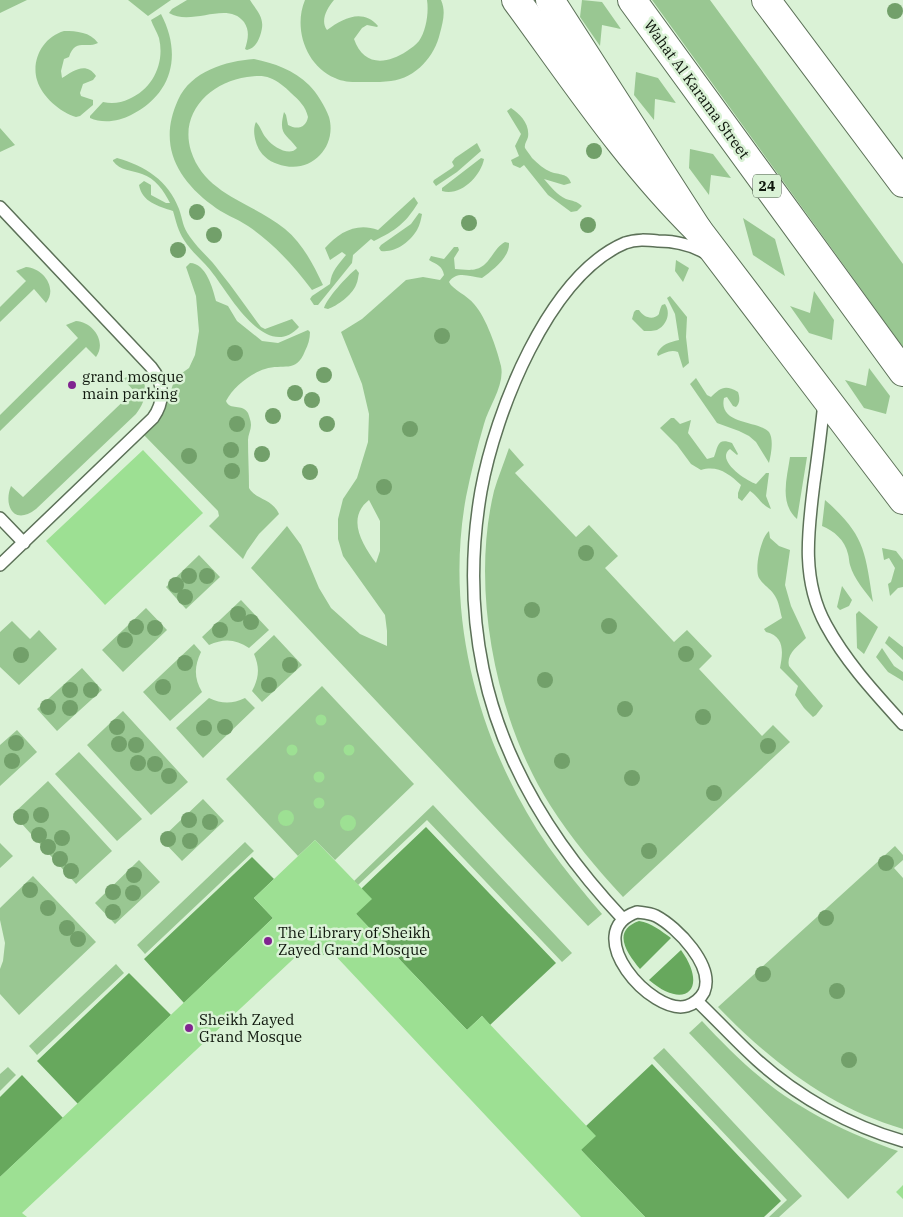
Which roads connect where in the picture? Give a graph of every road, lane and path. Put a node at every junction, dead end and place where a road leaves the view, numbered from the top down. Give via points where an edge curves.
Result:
1 (516, 0) edge
2 (550, 0) edge
3 (632, 0) edge
4 (770, 3) edge
5 (903, 183) edge
6 (0, 207) edge
7 (698, 230) junction
8 (727, 268) junction
9 (903, 372) edge
10 (825, 396) junction
11 (903, 500) edge
12 (0, 518) edge
13 (24, 543) junction
14 (0, 565) edge
15 (903, 724) edge
16 (623, 919) junction
17 (697, 1001) junction
18 (903, 1141) edge

1 - 7 main road via 620,143 668,201
2 - 7 main road
3 - 9 main road, Wahat Al Karama Street / 24
4 - 5 main road
6 - 13 lane via 152,367 162,387 160,404 153,418
7 - 8 main road
8 - 10 main road
8 - 16 lane via 700,250 684,244 639,240 621,246 590,265 544,325 522,364 491,448 481,491 474,579 476,623 482,667 493,710 522,780 556,838 584,877
10 - 11 main road
10 - 15 lane via 807,553 812,589 825,624 837,644 864,681
12 - 13 lane
13 - 14 lane
16 - 17 lane via 615,932 614,942 622,962 636,981 656,998 677,1007
16 - 17 lane via 637,912 648,913 682,937 698,957 706,977 706,986
17 - 18 lane via 758,1061 808,1098 863,1127

